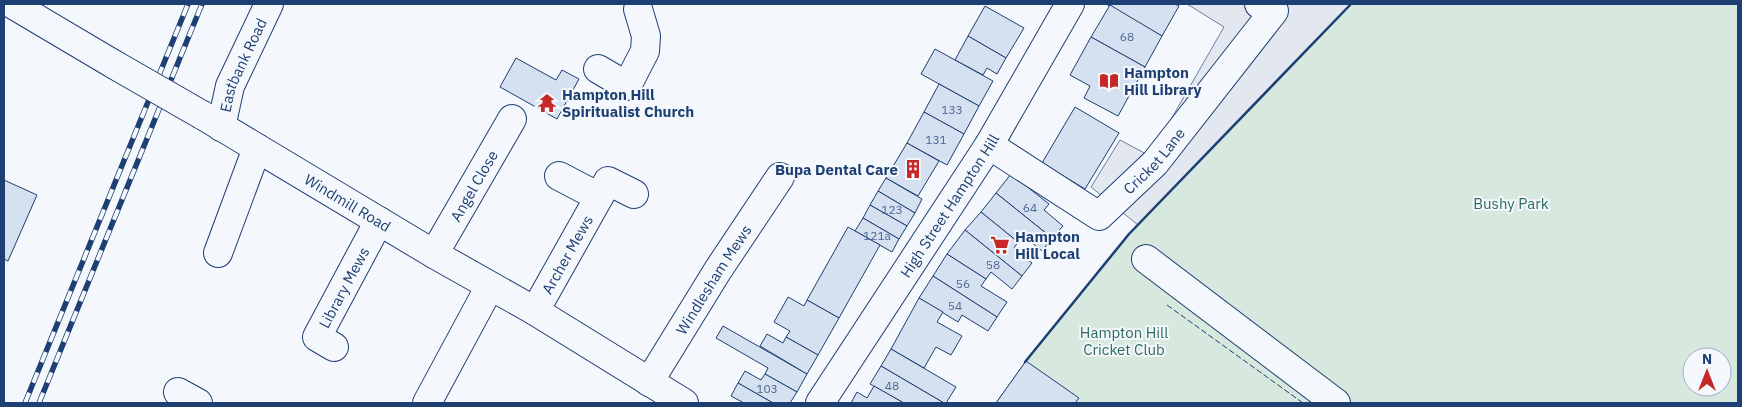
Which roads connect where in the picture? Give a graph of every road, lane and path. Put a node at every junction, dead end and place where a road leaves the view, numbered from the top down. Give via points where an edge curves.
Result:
1 (12, 4) edge
2 (269, 4) edge
3 (1070, 4) edge
4 (1259, 4) edge
5 (636, 5) edge
6 (598, 69) dead end
7 (512, 119) dead end
8 (211, 121) junction
9 (989, 145) junction
10 (257, 148) junction
11 (559, 176) dead end
12 (780, 177) dead end
13 (634, 194) dead end
14 (599, 197) junction
15 (380, 221) junction
16 (218, 253) dead end
17 (434, 254) junction
18 (1146, 259) dead end
19 (490, 286) junction
20 (535, 311) junction
21 (334, 347) dead end
22 (649, 382) junction
23 (427, 403) edge
24 (684, 403) edge
25 (820, 403) edge
26 (1336, 403) edge

1 - 8 street, Windmill Road, bridge
2 - 8 street, Eastbank Road
3 - 9 street, High Street Hampton Hill
4 - 9 street, Cricket Lane via 1274,12 1155,163 1099,216
5 - 6 street via 646,36 645,51 627,86
7 - 17 street, Angel Close
8 - 10 street, Windmill Road
9 - 25 street, High Street Hampton Hill
10 - 15 street, Windmill Road
10 - 16 street
11 - 14 street
12 - 22 street, Windlesham Mews
13 - 14 street, Archer Mews via 608,181
14 - 20 street, Archer Mews
15 - 17 street, Windmill Road
15 - 21 street, Library Mews via 317,337
17 - 19 street, Windmill Road
18 - 26 street
19 - 20 street, Windmill Road
19 - 23 street
20 - 22 street, Windmill Road
22 - 24 street, Windmill Road

